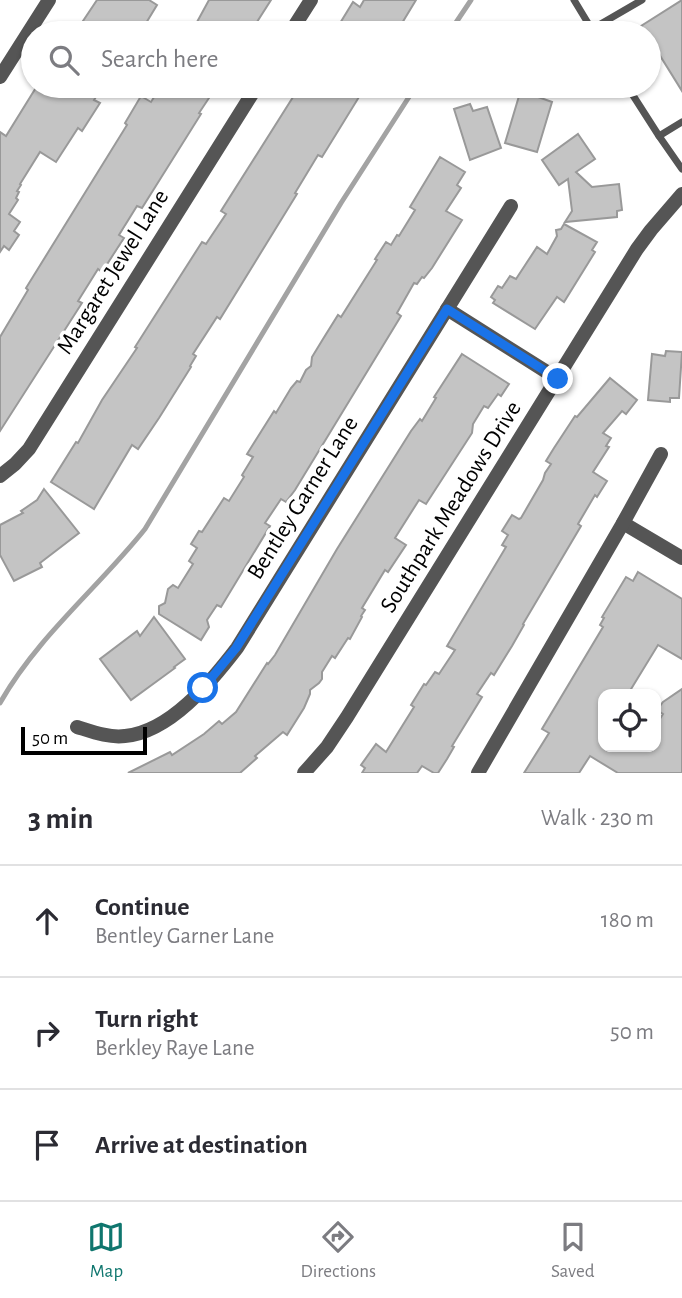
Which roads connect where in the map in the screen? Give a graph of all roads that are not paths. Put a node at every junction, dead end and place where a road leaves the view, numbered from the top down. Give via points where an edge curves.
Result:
1 (49, 0) edge
2 (311, 0) edge
3 (573, 0) edge
4 (642, 0) edge
5 (36, 21) edge
6 (298, 21) edge
7 (587, 21) edge
8 (609, 21) edge
9 (21, 44) edge
10 (0, 77) edge
11 (249, 98) edge
12 (635, 98) edge
13 (682, 122) edge
14 (659, 136) junction
15 (682, 169) edge
16 (682, 194) edge
17 (511, 206) dead end
18 (447, 309) junction
19 (558, 379) junction
20 (660, 454) dead end
21 (0, 476) edge
22 (623, 523) junction
23 (682, 558) edge
24 (78, 727) dead end
25 (304, 773) edge
26 (478, 773) edge

1 - 5 street
2 - 6 street
3 - 7 lane
4 - 8 lane
9 - 10 street
11 - 21 street, Margaret Jewel Lane via 29,449
12 - 14 lane
13 - 14 lane
14 - 15 lane
16 - 19 street, Southpark Meadows Drive via 637,249
17 - 18 street, Bentley Garner Lane
18 - 19 street
18 - 24 street, Bentley Garner Lane via 222,668 181,708 141,733 103,735
19 - 25 street, Southpark Meadows Drive via 347,717
20 - 22 street
22 - 23 street
22 - 26 street

